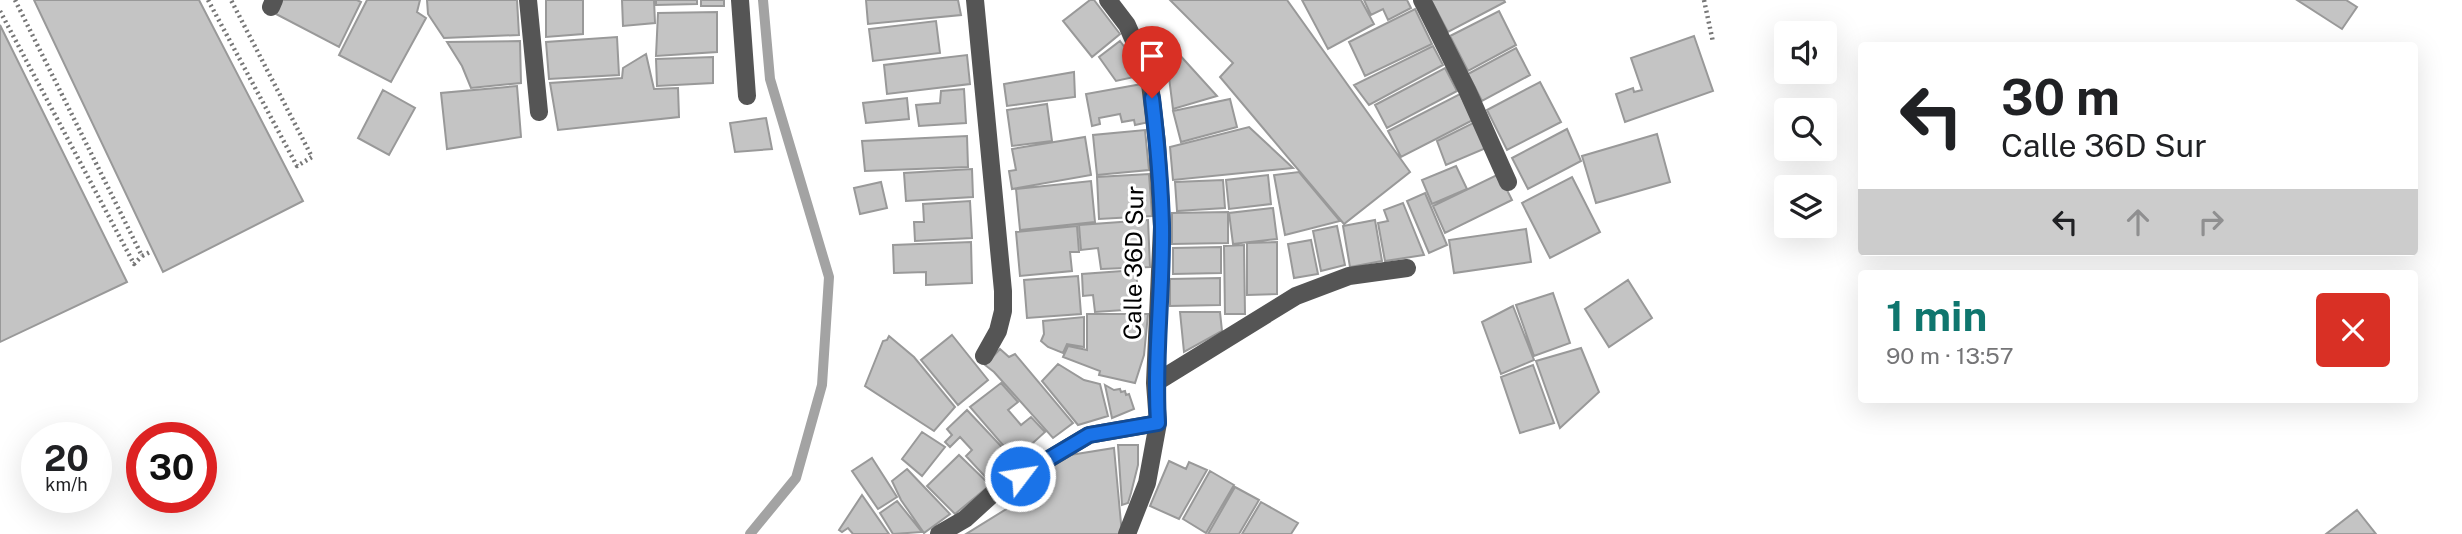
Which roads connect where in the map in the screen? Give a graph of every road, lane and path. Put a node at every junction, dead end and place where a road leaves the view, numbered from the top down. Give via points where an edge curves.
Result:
1 (15, 0) edge
2 (208, 0) edge
3 (231, 0) edge
4 (528, 0) edge
5 (740, 0) edge
6 (975, 0) edge
7 (1108, 0) edge
8 (1422, 0) edge
9 (1704, 0) edge
10 (0, 11) edge
11 (1713, 42) dead end
12 (747, 96) dead end
13 (539, 112) dead end
14 (1508, 182) dead end
15 (152, 251) dead end
16 (142, 256) junction
17 (1407, 268) dead end
18 (984, 356) dead end
19 (1156, 383) junction
20 (1158, 423) junction
21 (939, 534) edge
22 (1127, 534) edge

1 - 16 path
2 - 3 path via 297,166 312,157
4 - 13 street
5 - 12 street
6 - 18 street via 1003,291 998,331
7 - 19 street, Calle 36D Sur via 1128,25 1149,75 1162,227
8 - 14 street
9 - 11 path
10 - 16 path via 135,264
15 - 16 path
17 - 19 street via 1349,275 1296,296
19 - 20 street, Calle 36D Sur
20 - 21 street via 1089,435 997,490 965,519
20 - 22 street, Calle 36D Sur via 1147,482

